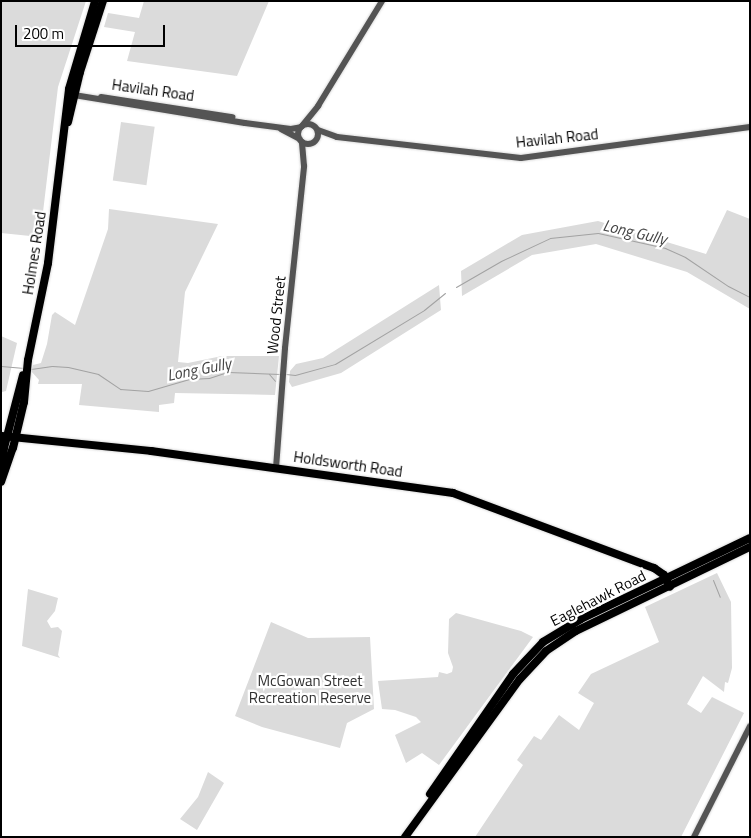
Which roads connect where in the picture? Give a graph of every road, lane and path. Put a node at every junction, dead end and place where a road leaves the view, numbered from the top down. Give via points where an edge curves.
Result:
1 (96, 1) edge
2 (103, 1) edge
3 (382, 1) edge
4 (71, 92) junction
5 (318, 106) junction
6 (278, 127) junction
7 (302, 127) junction
8 (750, 127) edge
9 (316, 128) junction
10 (338, 137) junction
11 (301, 140) junction
12 (315, 142) junction
13 (304, 166) junction
14 (26, 367) junction
15 (4, 436) edge
16 (16, 437) junction
17 (276, 468) junction
18 (4, 470) junction
19 (1, 482) edge
20 (750, 538) edge
21 (750, 547) edge
22 (668, 583) junction
23 (750, 726) edge
24 (405, 837) edge
25 (694, 837) edge

1 - 4 main road, Holmes Road
2 - 4 main road, Holmes Road
3 - 5 street
4 - 6 street, Havilah Road via 218,114
4 - 14 main road, Holmes Road via 51,246
5 - 7 street
5 - 9 street
6 - 7 street, Havilah Road
6 - 11 street, Havilah Road
7 - 9 street via 308,124
7 - 11 street via 298,133
8 - 10 street, Havilah Road via 521,158
9 - 10 street, Havilah Road
9 - 12 street
10 - 12 street, Havilah Road
11 - 12 street via 307,144
11 - 13 street, Wood Street
12 - 13 street, Wood Street
13 - 17 street, Wood Street
14 - 15 main road, Holmes Road
14 - 16 main road, Holmes Road
15 - 16 main road, Holdsworth Road
15 - 18 main road, Holmes Road
16 - 17 main road, Holdsworth Road via 123,447
16 - 18 main road, Holmes Road
17 - 22 main road, Holdsworth Road via 453,493 654,568
18 - 19 main road, Holmes Road
20 - 22 main road, Eaglehawk Road
21 - 22 main road, Eaglehawk Road
22 - 24 main road, Eaglehawk Road via 573,623 538,647 513,674
23 - 25 street

